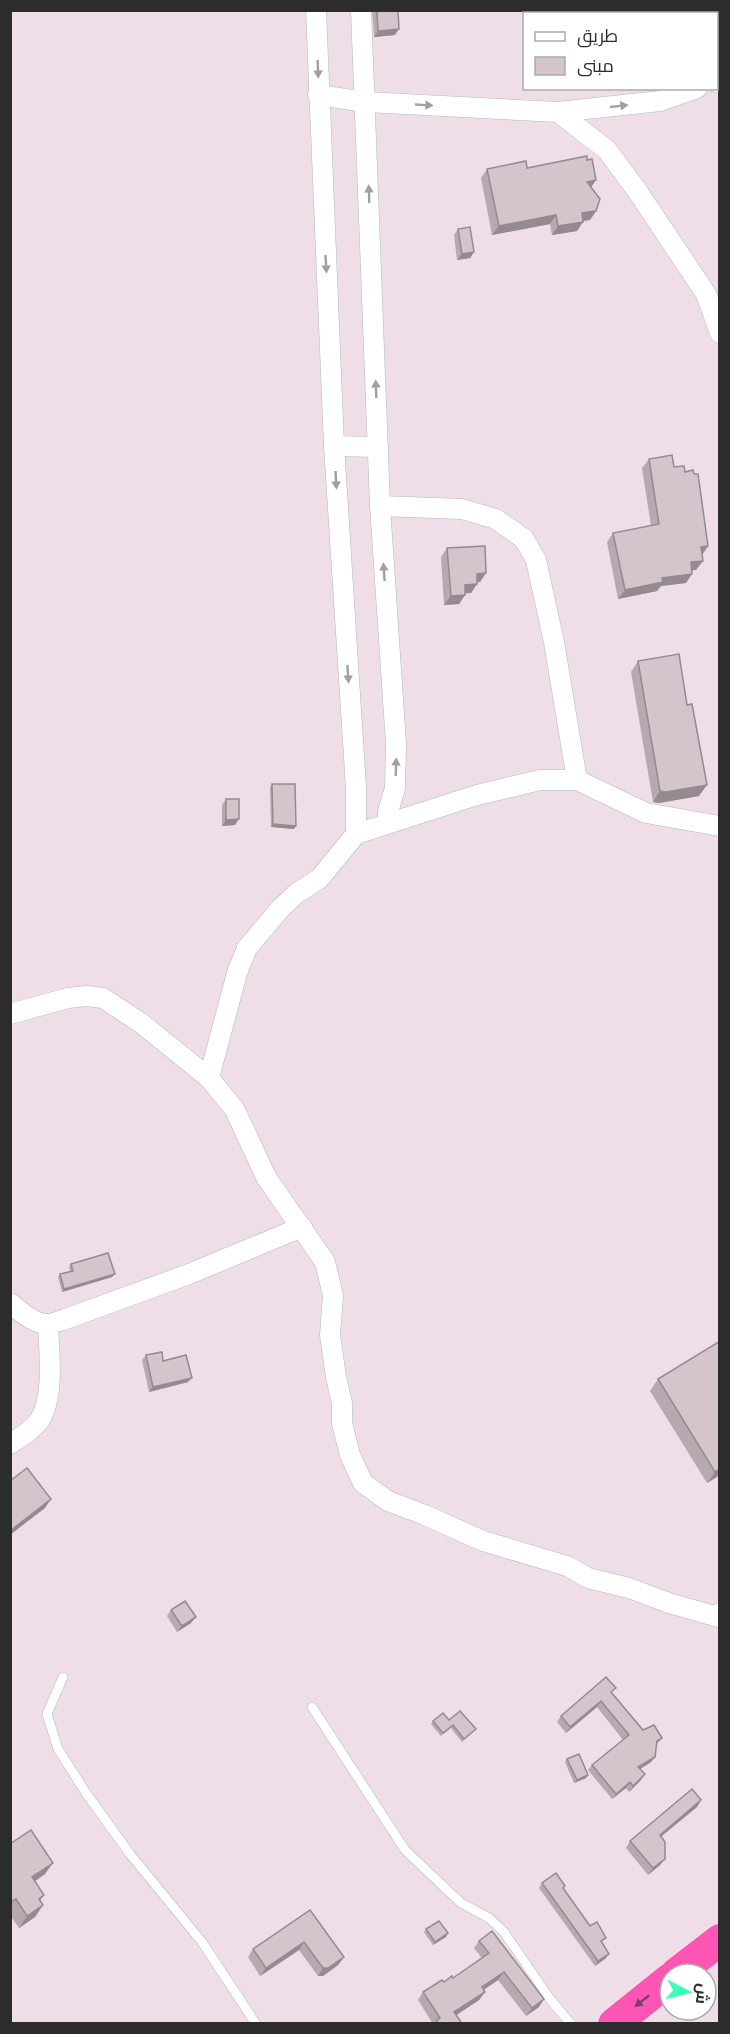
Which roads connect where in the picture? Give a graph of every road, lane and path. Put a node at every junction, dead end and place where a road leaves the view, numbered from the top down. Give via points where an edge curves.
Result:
1 (316, 10) edge
2 (362, 10) edge
3 (691, 90) edge
4 (318, 95) junction
5 (366, 102) junction
6 (558, 112) junction
7 (720, 333) edge
8 (334, 446) junction
9 (378, 447) junction
10 (380, 506) junction
11 (577, 780) junction
12 (388, 824) junction
13 (720, 826) edge
14 (357, 834) junction
15 (10, 1014) edge
16 (209, 1078) junction
17 (302, 1227) junction
18 (10, 1303) edge
19 (48, 1324) junction
20 (10, 1444) edge
21 (720, 1613) edge
22 (63, 1677) dead end
23 (312, 1707) dead end
24 (720, 1940) edge
25 (692, 1962) edge
26 (658, 1989) edge
27 (256, 2024) edge
28 (571, 2024) edge
29 (614, 2024) edge

1 -> 4 street
2 - 5 street
6 -> 3 street via 660,101
4 - 5 street
4 -> 8 street
5 -> 6 street
9 -> 5 street
6 - 7 street via 607,150 638,192 706,294
8 - 9 street
8 -> 14 street
9 - 10 street
10 - 11 street via 462,509 496,519 524,539 536,560 550,621
12 -> 10 street via 395,788 396,744
11 - 12 street via 540,780 477,795
11 - 13 street via 646,813
12 - 14 street
14 - 16 street via 319,879 297,892 247,948
15 - 16 street via 68,998 103,998
16 - 17 street via 235,1110 266,1177
17 - 19 street via 120,1301
17 - 21 street via 325,1262 333,1295 330,1335 342,1423 350,1455 363,1483 388,1501 483,1541 669,1603 718,1617
18 - 19 street via 24,1315
19 - 20 street via 50,1385 45,1406 39,1420
22 - 27 lane via 47,1714 58,1749 130,1854 202,1942
23 - 28 lane via 405,1850 461,1903 489,1918 504,1932
24 - 25 highway
26 -> 29 highway

